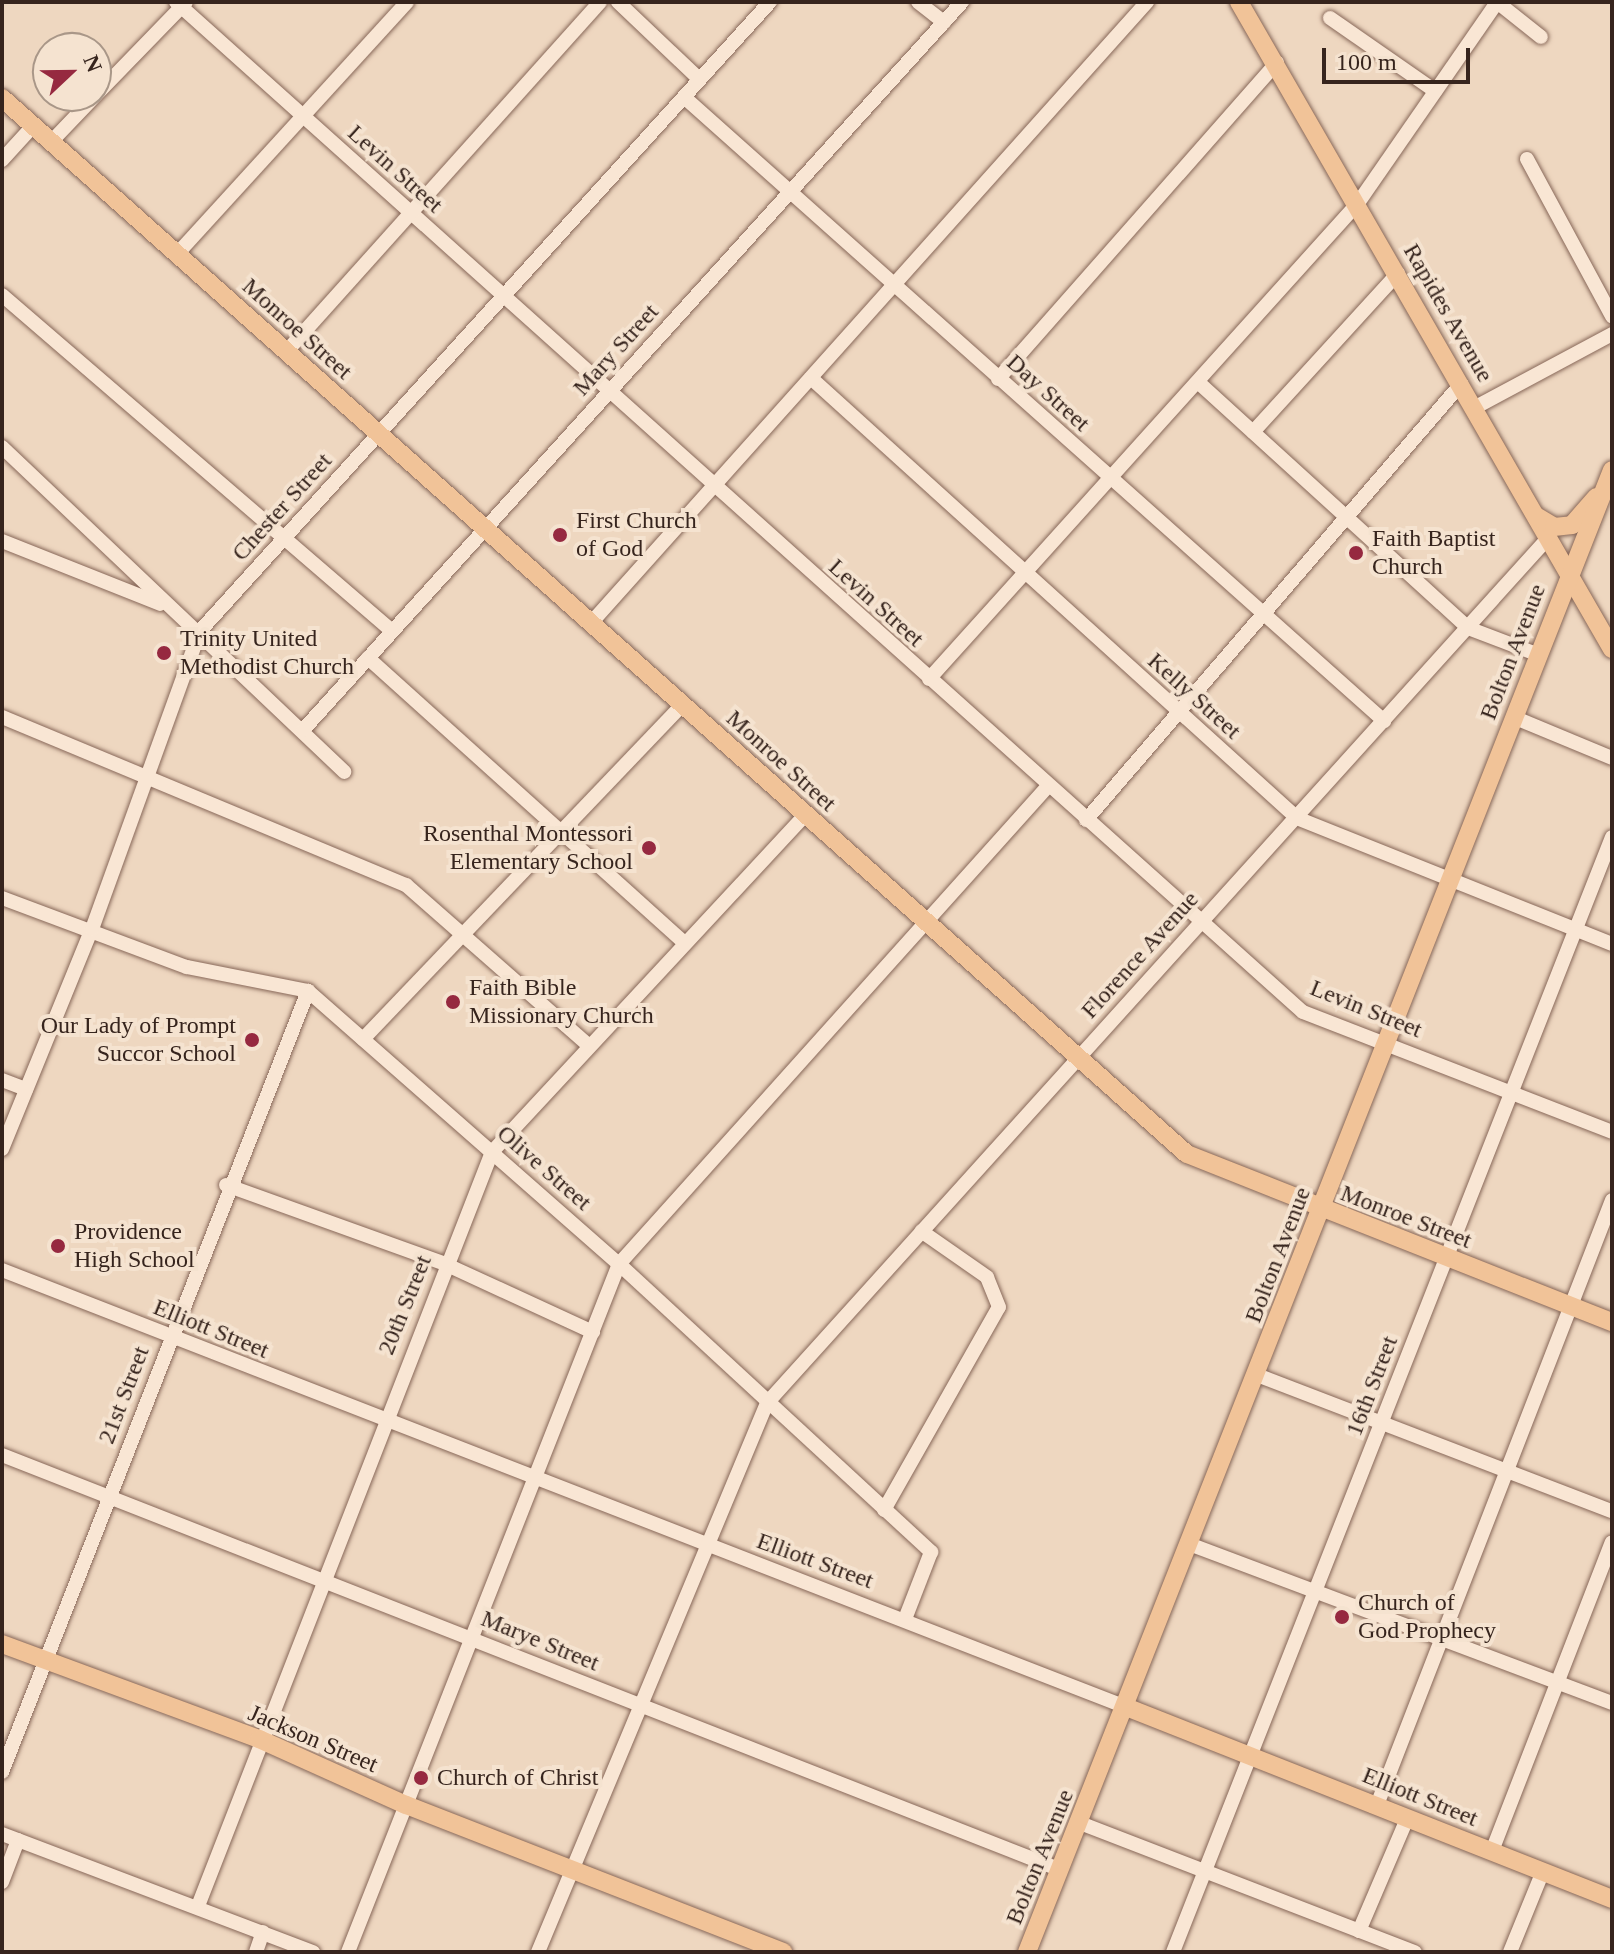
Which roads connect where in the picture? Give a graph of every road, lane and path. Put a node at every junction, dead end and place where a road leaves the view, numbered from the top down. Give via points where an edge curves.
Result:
1 (407, 2) edge
2 (600, 2) edge
3 (618, 2) edge
4 (770, 2) edge
5 (918, 2) edge
6 (962, 2) edge
7 (1147, 2) edge
8 (1239, 2) edge
9 (1497, 2) edge
10 (181, 4) edge
11 (1330, 18) dead end
12 (944, 22) junction
13 (1541, 37) dead end
14 (1277, 63) junction
15 (112, 79) edge
16 (699, 79) junction
17 (1435, 91) junction
18 (684, 97) junction
19 (2, 98) edge
20 (80, 112) edge
21 (305, 118) junction
22 (33, 126) junction
23 (51, 142) junction
24 (1527, 159) dead end
25 (2, 160) edge
26 (789, 191) junction
27 (1358, 203) junction
28 (414, 216) junction
29 (177, 254) junction
30 (1398, 273) junction
31 (894, 285) junction
32 (2, 295) edge
33 (503, 297) junction
34 (1612, 316) edge
35 (1612, 334) edge
36 (286, 352) junction
37 (811, 378) junction
38 (998, 379) junction
39 (1199, 383) junction
40 (1461, 384) junction
41 (608, 391) junction
42 (1474, 408) junction
43 (1253, 432) junction
44 (379, 434) junction
45 (2, 447) edge
46 (1612, 470) edge
47 (1110, 479) junction
48 (714, 486) junction
49 (1607, 496) edge
50 (1535, 516) junction
51 (1347, 518) junction
52 (485, 529) junction
53 (288, 534) junction
54 (1548, 538) junction
55 (2, 541) edge
56 (1568, 574) junction
57 (1023, 575) junction
58 (168, 607) junction
59 (1263, 616) junction
60 (591, 623) junction
61 (1468, 628) junction
62 (200, 631) junction
63 (392, 631) junction
64 (1612, 649) edge
65 (1539, 655) junction
66 (368, 658) junction
67 (929, 679) junction
68 (682, 705) junction
69 (1179, 712) junction
70 (2, 717) edge
71 (1513, 717) junction
72 (1384, 721) junction
73 (304, 729) junction
74 (1612, 758) edge
75 (344, 772) dead end
76 (143, 773) junction
77 (1048, 786) junction
78 (805, 815) junction
79 (1297, 818) junction
80 (1086, 820) junction
81 (563, 830) junction
82 (1612, 837) edge
83 (1451, 882) junction
84 (2, 898) edge
85 (1199, 922) junction
86 (928, 924) junction
87 (92, 929) junction
88 (463, 929) junction
89 (1576, 930) junction
90 (681, 940) junction
91 (1612, 944) edge
92 (308, 991) junction
93 (363, 1039) junction
94 (586, 1043) junction
95 (1388, 1043) junction
96 (1077, 1057) junction
97 (2, 1080) edge
98 (26, 1089) junction
99 (1512, 1091) junction
100 (1612, 1132) edge
101 (2, 1149) edge
102 (492, 1152) junction
103 (226, 1185) junction
104 (1612, 1200) edge
105 (1320, 1211) junction
106 (921, 1231) junction
107 (1446, 1258) junction
108 (445, 1264) junction
109 (619, 1264) junction
110 (2, 1270) edge
111 (1571, 1306) junction
112 (1612, 1322) edge
113 (593, 1332) junction
114 (170, 1339) junction
115 (1257, 1375) junction
116 (767, 1403) junction
117 (381, 1421) junction
118 (1381, 1424) junction
119 (2, 1455) edge
120 (1507, 1471) junction
121 (534, 1481) junction
122 (109, 1497) junction
123 (884, 1510) junction
124 (1612, 1511) edge
125 (1612, 1542) edge
126 (1189, 1544) junction
127 (707, 1548) junction
128 (321, 1579) junction
129 (1315, 1591) junction
130 (905, 1619) junction
131 (472, 1637) junction
132 (1442, 1637) junction
133 (2, 1644) edge
134 (43, 1660) junction
135 (1556, 1683) junction
136 (1612, 1703) edge
137 (641, 1706) junction
138 (1126, 1707) junction
139 (259, 1739) junction
140 (1250, 1756) junction
141 (2, 1772) edge
142 (406, 1805) junction
143 (1377, 1805) junction
144 (1407, 1819) junction
145 (1080, 1823) junction
146 (2, 1834) edge
147 (18, 1840) junction
148 (1492, 1851) junction
149 (573, 1870) junction
150 (1061, 1870) junction
151 (1205, 1871) junction
152 (1543, 1871) junction
153 (2, 1882) edge
154 (1612, 1899) edge
155 (198, 1906) junction
156 (1359, 1931) junction
157 (263, 1932) junction
158 (256, 1952) edge
159 (313, 1952) edge
160 (348, 1952) edge
161 (538, 1952) edge
162 (783, 1952) edge
163 (1027, 1952) edge
164 (1173, 1952) edge
165 (1415, 1952) edge
166 (1510, 1952) edge

1 - 21 street
2 - 28 street
3 - 16 street
4 - 16 street, Chester Street
5 - 12 street
6 - 12 street, Mary Street
7 - 31 street
8 - 14 main road, Rapides Avenue
9 - 13 street
9 - 17 street
10 - 15 street
10 - 21 street, Levin Street
11 - 17 street
12 - 26 street, Mary Street
14 - 27 main road, Rapides Avenue
14 - 38 street
16 - 18 street, Chester Street
17 - 27 street
18 - 26 street, Day Street
18 - 33 street, Chester Street
19 - 22 main road, Monroe Street
20 - 23 street
21 - 28 street, Levin Street
21 - 29 street
22 - 23 main road, Monroe Street
22 - 25 street
23 - 29 main road, Monroe Street
24 - 34 street
26 - 31 street, Day Street
26 - 41 street, Mary Street
27 - 30 main road, Rapides Avenue
27 - 39 street
28 - 33 street, Levin Street
28 - 36 street
29 - 36 main road, Monroe Street
30 - 40 main road, Rapides Avenue
30 - 43 street
31 - 37 street
31 - 38 street, Day Street
32 - 53 street
33 - 41 street, Levin Street
33 - 44 street, Chester Street
35 - 42 street
36 - 44 main road, Monroe Street
37 - 48 street
37 - 57 street, Kelly Street
38 - 47 street, Day Street
39 - 43 street
39 - 47 street
40 - 42 main road, Rapides Avenue
40 - 51 street
41 - 48 street, Levin Street
41 - 52 street, Mary Street
42 - 50 main road, Rapides Avenue
43 - 51 street
44 - 52 main road, Monroe Street
44 - 53 street, Chester Street
45 - 58 street
46 - 49 main road, Bolton Avenue
47 - 57 street
47 - 59 street, Day Street
48 - 60 street
48 - 67 street, Levin Street
49 - 50 main road via 1587,500 1562,528
49 - 56 main road, Bolton Avenue
50 - 54 main road, Rapides Avenue
51 - 59 street
51 - 61 street
52 - 60 main road, Monroe Street
52 - 63 street, Mary Street
53 - 62 street, Chester Street
53 - 63 street
54 - 56 main road, Rapides Avenue
54 - 61 street, Florence Avenue
55 - 58 street
56 - 64 main road, Rapides Avenue
56 - 65 main road, Bolton Avenue
57 - 67 street
57 - 69 street, Kelly Street
58 - 62 street
59 - 69 street
59 - 72 street, Day Street
60 - 68 main road, Monroe Street
61 - 65 street
61 - 72 street, Florence Avenue
62 - 73 street
62 - 76 street, Chester Street
63 - 66 street, Mary Street
65 - 71 main road, Bolton Avenue
66 - 73 street, Mary Street
66 - 81 street
67 - 77 street, Levin Street
68 - 78 main road, Monroe Street
68 - 81 street
69 - 79 street, Kelly Street
69 - 80 street
70 - 76 street
71 - 74 street
71 - 83 main road, Bolton Avenue
72 - 79 street, Florence Avenue
73 - 75 street
76 - 87 street, Chester Street
76 - 88 street via 406,885
77 - 80 street, Levin Street
77 - 86 street
78 - 86 main road, Monroe Street
78 - 90 street, 20th Street
79 - 83 street, Kelly Street
79 - 85 street, Florence Avenue
80 - 85 street, Levin Street
81 - 88 street
81 - 90 street
82 - 89 street, 16th Street
83 - 89 street, Kelly Street
83 - 95 main road, Bolton Avenue
84 - 87 street, Olive Street
85 - 95 street, Levin Street via 1303,1012
85 - 96 street, Florence Avenue
86 - 96 main road, Monroe Street
86 - 109 street
87 - 92 street, Olive Street via 187,967
87 - 98 street, Chester Street
88 - 93 street
88 - 94 street
89 - 91 street, Kelly Street
89 - 99 street, 16th Street
90 - 94 street, 20th Street
92 - 93 street, Olive Street
92 - 103 street, 21st Street
93 - 102 street, Olive Street
94 - 102 street, 20th Street
95 - 99 street, Levin Street
95 - 105 main road, Bolton Avenue
96 - 105 main road, Monroe Street via 1187,1154
96 - 106 street, Florence Avenue
97 - 98 street
98 - 101 street, Chester Street
99 - 100 street, Levin Street
99 - 107 street, 16th Street
102 - 108 street, 20th Street
102 - 109 street, Olive Street
103 - 108 street
103 - 114 street, 21st Street
104 - 111 street
105 - 107 main road, Monroe Street
105 - 115 main road, Bolton Avenue
106 - 116 street, Florence Avenue
106 - 123 street via 987,1277 999,1307
107 - 111 main road, Monroe Street
107 - 118 street, 16th Street
108 - 113 street
108 - 117 street, 20th Street
109 - 113 street
109 - 116 street, Olive Street
110 - 114 street, Elliott Street
111 - 112 main road, Monroe Street
111 - 120 street
113 - 121 street
114 - 117 street, Elliott Street
114 - 122 street, 21st Street
115 - 118 street
115 - 126 main road, Bolton Avenue
116 - 123 street, Olive Street
116 - 127 street, Florence Avenue
117 - 121 street, Elliott Street
117 - 128 street, 20th Street
118 - 120 street
118 - 129 street, 16th Street
119 - 122 street, Marye Street
120 - 124 street
120 - 132 street
121 - 127 street, Elliott Street
121 - 131 street
122 - 128 street, Marye Street
122 - 134 street, 21st Street
123 - 130 street, Olive Street via 931,1552
125 - 135 street
126 - 129 street
126 - 138 main road, Bolton Avenue
127 - 130 street, Elliott Street
127 - 137 street, Florence Avenue
128 - 131 street, Marye Street
128 - 139 street, 20th Street
129 - 132 street
129 - 140 street, 16th Street
130 - 138 street, Elliott Street
131 - 137 street, Marye Street
131 - 142 street
132 - 135 street
132 - 143 street
133 - 134 main road, Jackson Street
134 - 139 main road, Jackson Street
134 - 141 street, 21st Street
135 - 136 street
135 - 148 street
137 - 149 street, Florence Avenue
137 - 150 street, Marye Street
138 - 140 main road, Elliott Street
138 - 145 main road, Bolton Avenue
139 - 142 main road, Jackson Street
139 - 155 street, 20th Street
140 - 143 main road, Elliott Street
140 - 151 street, 16th Street
142 - 149 main road, Jackson Street
142 - 160 street
143 - 144 main road, Elliott Street
144 - 148 main road, Elliott Street
144 - 156 street
145 - 150 main road, Bolton Avenue
145 - 151 street
146 - 147 street
147 - 153 street
147 - 155 street
148 - 152 main road, Elliott Street
149 - 161 street, Florence Avenue
149 - 162 main road, Jackson Street
150 - 163 main road, Bolton Avenue
151 - 156 street
151 - 164 street, 16th Street
152 - 154 main road, Elliott Street
152 - 166 street
155 - 157 street
156 - 165 street
157 - 158 street
157 - 159 street

